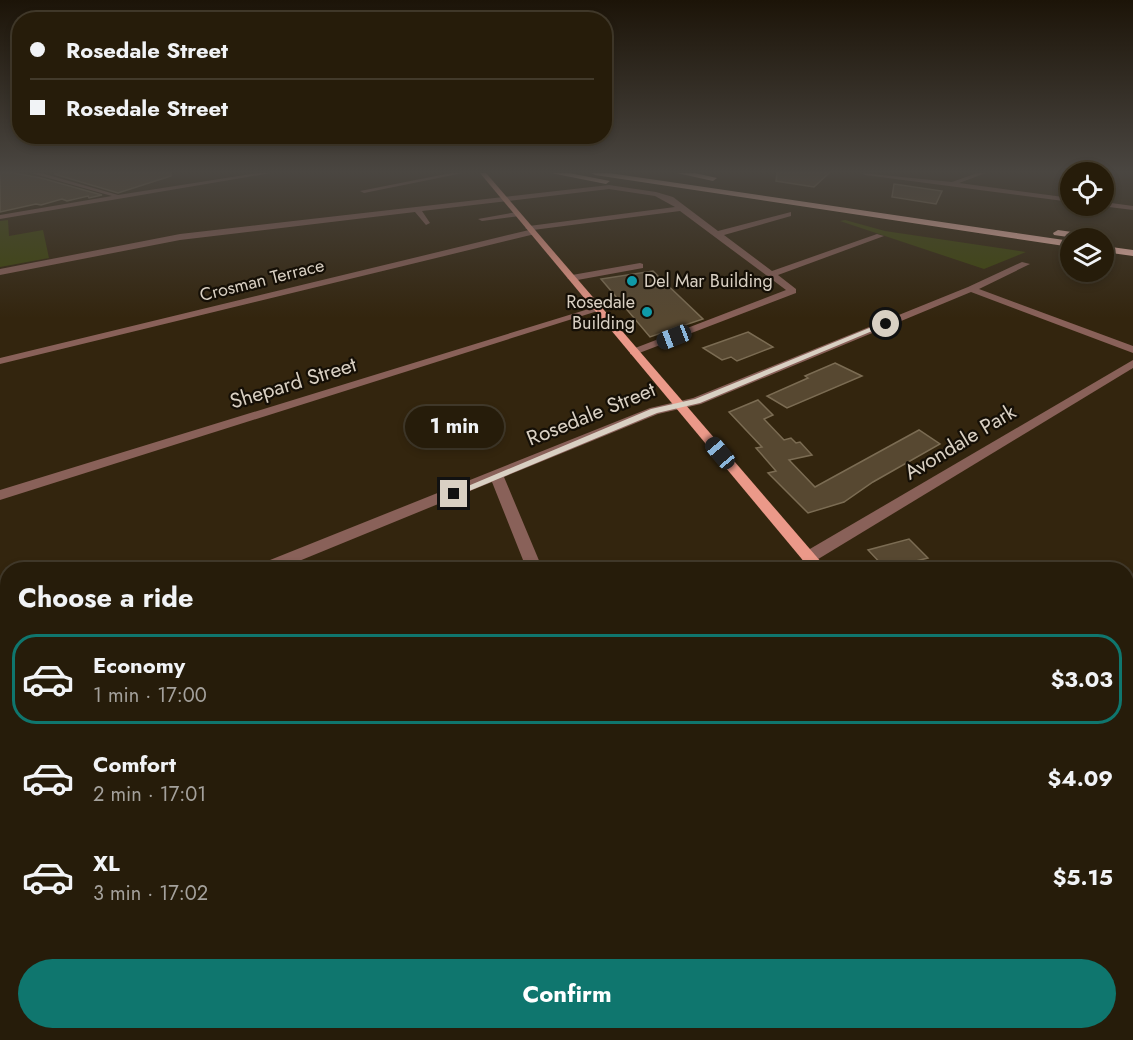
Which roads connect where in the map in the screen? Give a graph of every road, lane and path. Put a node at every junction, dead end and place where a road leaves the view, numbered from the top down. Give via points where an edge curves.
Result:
1 (311, 222) edge
2 (524, 222) edge
3 (589, 222) edge
4 (701, 222) edge
5 (762, 222) edge
6 (923, 222) edge
7 (979, 222) edge
8 (531, 230) junction
9 (1060, 233) edge
10 (718, 234) junction
11 (880, 236) dead end
12 (1114, 241) edge
13 (1060, 242) edge
14 (1133, 244) edge
15 (1114, 250) edge
16 (1133, 253) edge
17 (1025, 264) dead end
18 (640, 266) dead end
19 (0, 272) edge
20 (773, 274) junction
21 (572, 278) junction
22 (971, 288) junction
23 (598, 309) junction
24 (1133, 350) edge
25 (634, 352) junction
26 (0, 361) edge
27 (1133, 363) edge
28 (679, 405) junction
29 (497, 477) junction
30 (0, 495) edge
31 (809, 557) junction
32 (281, 562) edge
33 (532, 562) edge
34 (813, 562) edge

1 - 19 street via 180,237
2 - 8 main road
3 - 8 street, Crosman Terrace
4 - 10 street
5 - 10 street
6 - 13 highway
7 - 9 highway
8 - 21 main road
8 - 26 street, Crosman Terrace
10 - 20 street
11 - 20 street
12 - 14 highway
15 - 16 highway
17 - 22 street, Rosedale Street
18 - 21 street
20 - 25 street via 792,293
21 - 23 main road
22 - 24 street
22 - 28 street, Rosedale Street
23 - 25 main road
23 - 30 street, Shepard Street
25 - 28 main road
27 - 31 street, Avondale Park
28 - 29 street, Rosedale Street via 654,411
28 - 31 main road
29 - 32 street, Rosedale Street
29 - 33 street
31 - 34 main road

